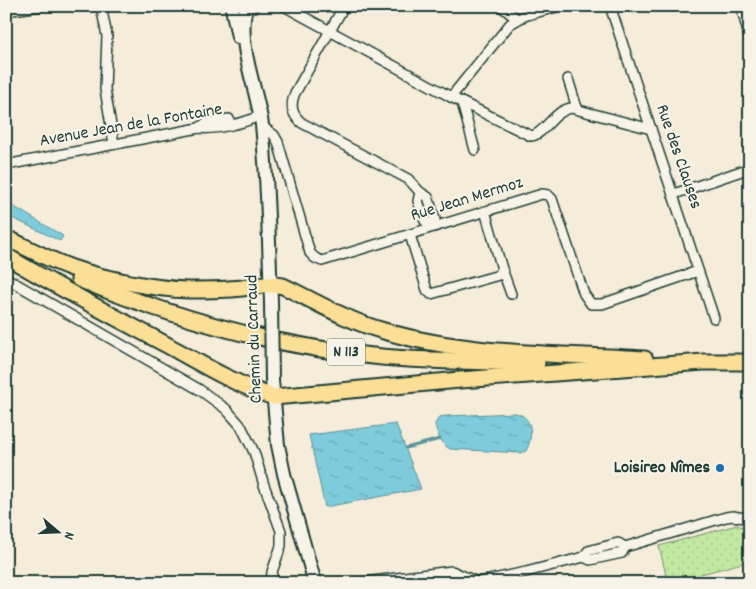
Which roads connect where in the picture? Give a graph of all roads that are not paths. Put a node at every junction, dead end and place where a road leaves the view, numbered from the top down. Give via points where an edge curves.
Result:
1 (42, 6) edge
2 (101, 6) edge
3 (278, 6) edge
4 (344, 6) edge
5 (501, 6) edge
6 (560, 6) edge
7 (610, 6) edge
8 (741, 6) edge
9 (231, 7) edge
10 (249, 8) edge
11 (286, 8) edge
12 (6, 11) edge
13 (517, 19) junction
14 (748, 27) edge
15 (329, 32) junction
16 (750, 40) edge
17 (568, 79) dead end
18 (255, 90) junction
19 (452, 97) junction
20 (462, 103) junction
21 (577, 108) junction
22 (261, 120) junction
23 (651, 129) junction
24 (114, 144) junction
25 (475, 150) dead end
26 (6, 165) edge
27 (750, 168) edge
28 (674, 194) junction
29 (485, 211) junction
30 (432, 226) junction
31 (410, 235) junction
32 (6, 238) edge
33 (6, 245) edge
34 (6, 256) edge
35 (502, 269) junction
36 (698, 270) junction
37 (6, 278) edge
38 (270, 283) junction
39 (511, 294) dead end
40 (714, 318) dead end
41 (750, 358) edge
42 (730, 361) junction
43 (704, 362) junction
44 (750, 362) edge
45 (274, 397) junction
46 (750, 519) edge
47 (476, 582) edge
48 (271, 583) edge
49 (315, 583) edge
50 (358, 583) edge

1 - 12 street
2 - 24 street via 107,36 106,89
3 - 11 street
4 - 15 street
5 - 13 street
6 - 13 street
7 - 23 street, Rue des Clauses
8 - 14 street
9 - 10 street, Chemin du Carraud via 240,13
9 - 18 street, Chemin du Carraud
10 - 18 street, Chemin du Carraud via 243,30
11 - 15 street
13 - 19 street
14 - 16 street
15 - 19 street
15 - 30 street via 292,100 293,113 302,123 404,176 428,197 435,219
17 - 21 street
18 - 22 street, Chemin du Carraud
19 - 20 street
20 - 21 street via 533,137 561,111
20 - 25 street
21 - 23 street
22 - 24 street, Avenue Jean de la Fontaine
22 - 31 street, Rue Jean Mermoz via 278,142 307,245 315,258 327,261
22 - 38 street, Chemin du Carraud
23 - 28 street, Rue des Clauses
24 - 26 street, Avenue Jean de la Fontaine
27 - 28 street
28 - 36 street, Rue des Clauses
29 - 30 street, Rue Jean Mermoz
29 - 35 street
29 - 36 street, Rue Jean Mermoz via 542,194 550,196 586,298 594,305
30 - 31 street, Rue Jean Mermoz
31 - 35 street via 431,294 499,275
32 - 38 main road via 72,268 152,286 213,290
33 - 43 main road, N 113 via 89,283 168,312 255,337 306,346 413,359 556,364
34 - 45 main road via 199,362
35 - 39 street
36 - 40 street, Rue des Clauses
37 - 48 street via 200,390 226,409 241,426 254,452 281,531 281,546
38 - 43 main road via 283,286 365,325 429,343 531,353
38 - 45 street, Chemin du Carraud, bridge
41 - 42 main road, N 113
42 - 43 main road, N 113
42 - 44 main road, N 113
43 - 45 main road
45 - 49 street, Chemin du Carraud via 284,474
46 - 47 street via 726,517 625,547 618,543 526,572
47 - 50 street via 452,571

